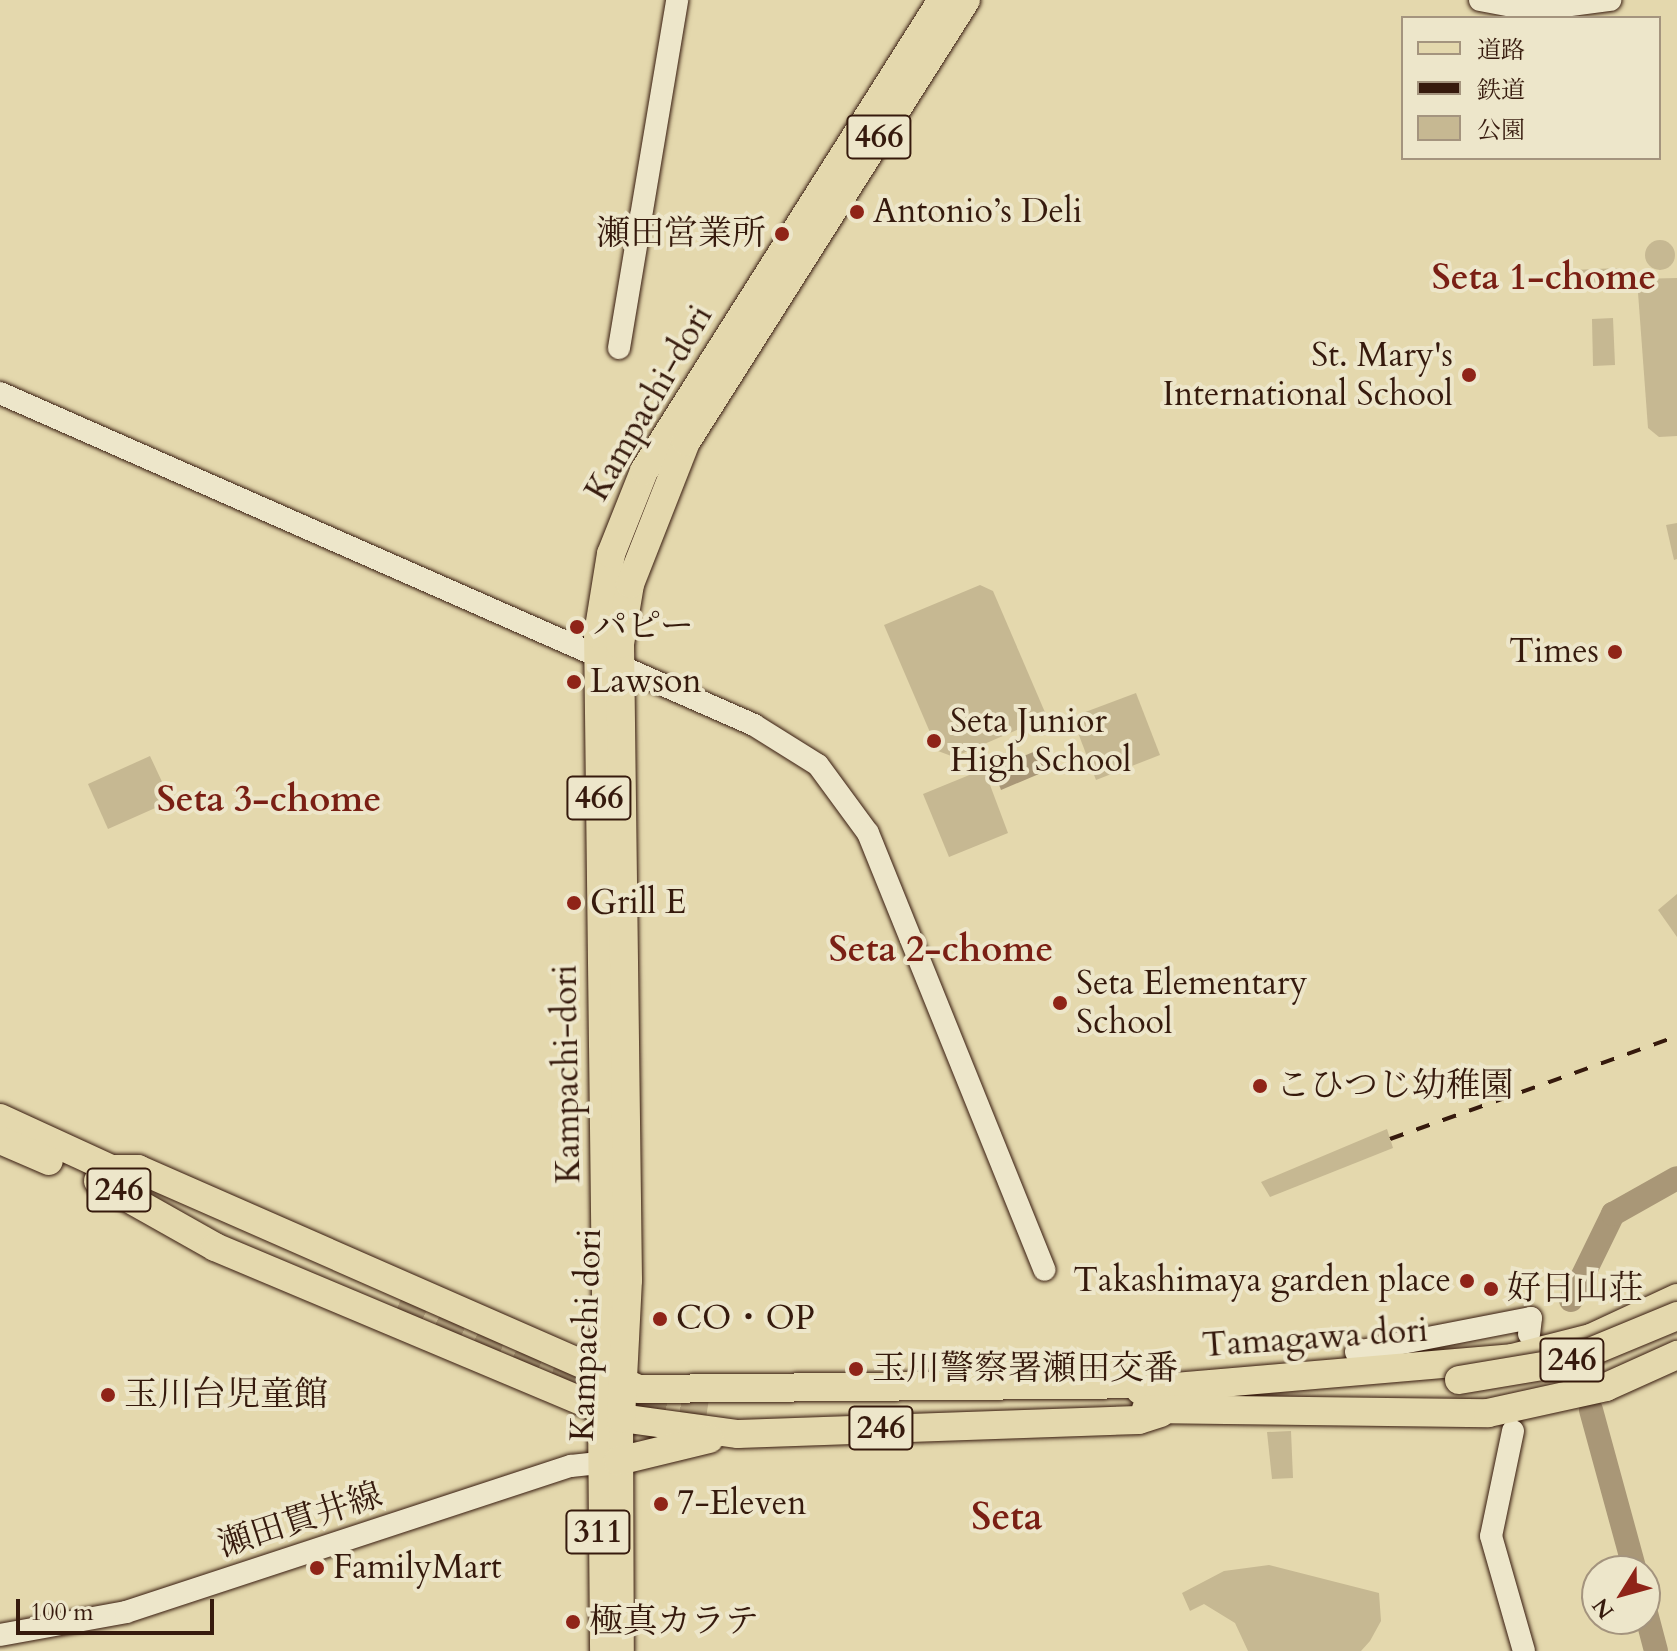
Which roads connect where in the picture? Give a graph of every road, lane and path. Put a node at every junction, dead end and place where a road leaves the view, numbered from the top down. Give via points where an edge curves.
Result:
1 (677, 0) edge
2 (942, 0) edge
3 (966, 0) edge
4 (1480, 0) edge
5 (1610, 0) edge
6 (783, 269) junction
7 (619, 348) dead end
8 (0, 393) edge
9 (609, 662) junction
10 (0, 1118) edge
11 (0, 1140) edge
12 (104, 1175) junction
13 (242, 1236) dead end
14 (1045, 1270) dead end
15 (1677, 1298) edge
16 (1677, 1316) edge
17 (1529, 1334) dead end
18 (605, 1335) junction
19 (1677, 1336) edge
20 (535, 1345) junction
21 (1356, 1352) dead end
22 (1677, 1355) edge
23 (570, 1362) junction
24 (1308, 1380) junction
25 (614, 1381) junction
26 (520, 1382) junction
27 (1461, 1389) junction
28 (1309, 1408) junction
29 (705, 1409) junction
30 (1161, 1413) junction
31 (611, 1416) junction
32 (1513, 1431) dead end
33 (738, 1434) junction
34 (608, 1462) junction
35 (0, 1635) edge
36 (602, 1651) edge
37 (622, 1651) edge
38 (1524, 1651) edge

1 - 7 street
2 - 6 highway, Kampachi-dori / 466
3 - 6 highway, Kampachi-dori / 466
4 - 5 street via 1533,10
6 - 9 highway, Kampachi-dori / 466 via 630,498 605,583
8 - 9 street
9 - 14 street via 784,740 840,788 868,833
9 - 18 highway, Kampachi-dori / 466
9 - 25 highway, Kampachi dori / 466
10 - 12 highway, 246
11 - 12 highway, 246
12 - 13 highway, 246
12 - 20 highway, 246 via 138,1169
12 - 26 highway, 246 via 215,1247
15 - 24 highway, Tamagawa dori / 246 via 1541,1352
16 - 27 highway, 246, bridge via 1566,1362
17 - 21 street via 1531,1318
18 - 23 highway via 592,1354
18 - 25 highway, Kampachi-dori / 466
19 - 27 highway, 246 via 1570,1380
20 - 23 highway, 246
20 - 26 highway via 540,1370
22 - 28 highway, Tamagawa dori / 246 via 1606,1387 1521,1409 1378,1415
23 - 25 highway, 246
24 - 27 highway, 246
24 - 29 highway, Tamagawa dori / 246
25 - 29 highway, 246
25 - 31 highway, Kampachi dori / 466
26 - 31 highway, 246
27 - 28 highway, 246
28 - 30 highway, Tamagawa dori / 246
29 - 30 highway, Tamagawa dori / 246 via 1136,1406
29 - 31 highway, 246
29 - 33 highway, 246
30 - 33 highway, 246 via 1139,1420
31 - 34 main road, Kampachi dori / 311
32 - 38 street via 1491,1536
33 - 34 highway
34 - 35 street, 瀬田貫井線 via 126,1612
34 - 36 main road, Kampachi dori / 311
34 - 37 main road, Kampachi dori / 311

